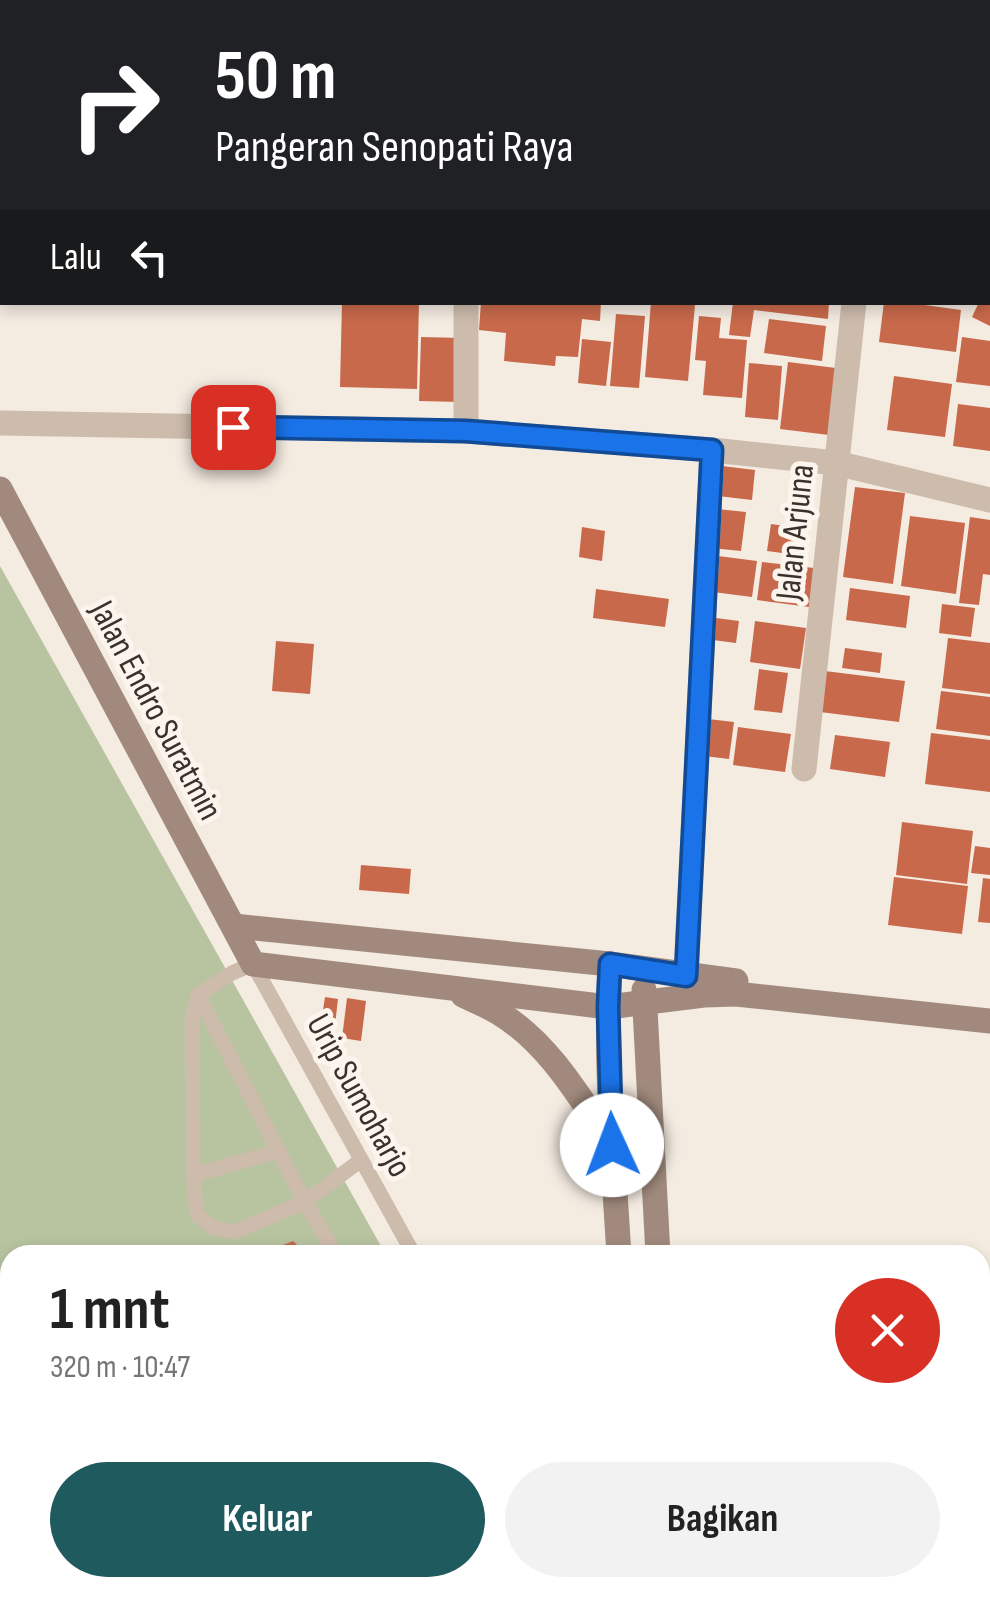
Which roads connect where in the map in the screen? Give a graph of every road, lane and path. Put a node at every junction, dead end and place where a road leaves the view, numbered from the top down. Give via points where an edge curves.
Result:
1 (466, 305) edge
2 (854, 305) edge
3 (0, 423) edge
4 (466, 431) junction
5 (712, 450) junction
6 (836, 463) junction
7 (0, 489) edge
8 (990, 500) edge
9 (804, 770) dead end
10 (234, 926) junction
11 (253, 964) junction
12 (610, 964) junction
13 (644, 970) junction
14 (446, 986) junction
15 (685, 987) junction
16 (198, 996) junction
17 (643, 1004) junction
18 (990, 1005) edge
19 (608, 1007) junction
20 (990, 1021) edge
21 (612, 1145) junction
22 (279, 1150) junction
23 (361, 1160) junction
24 (193, 1175) junction
25 (305, 1202) junction
26 (330, 1245) edge
27 (408, 1245) edge
28 (618, 1245) edge
29 (657, 1245) edge

1 - 4 street
2 - 6 street, Jalan Arjuna
3 - 4 street
4 - 5 street
5 - 6 street
5 - 15 street
6 - 8 street
6 - 9 street, Jalan Arjuna
7 - 10 main road, Jalan Endro Suratmin
10 - 11 main road, Jalan Endro Suratmin
10 - 12 main road
11 - 14 main road
11 - 16 lane
11 - 23 lane, Urip Sumoharjo
12 - 13 main road
12 - 19 main road
13 - 15 main road
13 - 17 main road
14 - 19 main road
14 - 21 main road via 529,1036
15 - 17 main road
15 - 18 main road
15 - 20 main road
16 - 22 lane
16 - 24 lane via 192,1016
17 - 19 main road
17 - 29 main road
19 - 21 main road
21 - 28 main road
22 - 24 lane
22 - 25 lane
23 - 25 lane
23 - 27 lane, Urip Sumoharjo
24 - 25 lane via 197,1215 234,1232
25 - 26 lane

